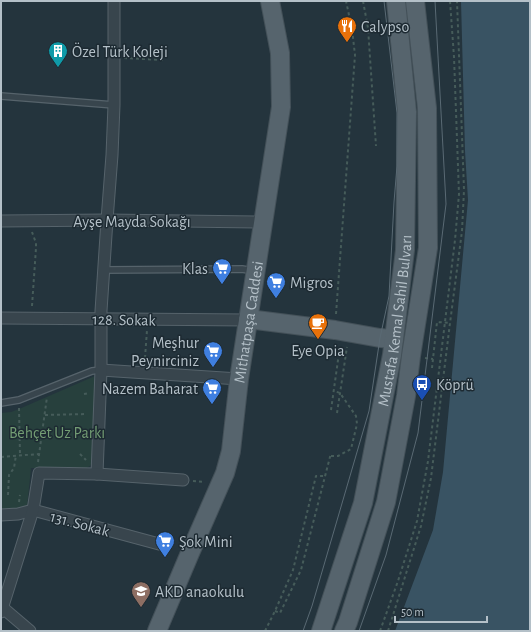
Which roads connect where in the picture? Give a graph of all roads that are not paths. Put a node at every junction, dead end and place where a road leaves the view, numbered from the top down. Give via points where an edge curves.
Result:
1 (114, 1) edge
2 (270, 1) edge
3 (396, 1) edge
4 (415, 1) edge
5 (1, 96) edge
6 (114, 105) junction
7 (107, 220) junction
8 (1, 221) edge
9 (263, 222) junction
10 (104, 270) junction
11 (256, 271) junction
12 (1, 318) edge
13 (101, 318) junction
14 (248, 320) junction
15 (394, 339) junction
16 (101, 370) junction
17 (239, 379) junction
18 (1, 403) edge
19 (97, 474) junction
20 (183, 480) road end
21 (33, 510) junction
22 (1, 516) edge
23 (159, 544) dead end
24 (2, 610) edge
25 (30, 631) edge
26 (157, 631) edge
27 (321, 631) edge
28 (344, 631) edge

1 - 6 street
2 - 9 main road, Mithatpaşa Caddesi via 280,53 281,107
3 - 15 main road, Mustafa Kemal Sahil Bulvarı via 407,112 405,250
4 - 28 main road, Mustafa Kemal Sahil Bulvarı via 427,108 428,248 406,396 386,502
5 - 6 lane
6 - 7 street
7 - 8 street, Ayşe Mayda Sokağı
7 - 9 street, Ayşe Mayda Sokağı
7 - 10 street
9 - 11 main road, Mithatpaşa Caddesi
10 - 11 lane
10 - 13 street
11 - 14 main road, Mithatpaşa Caddesi
12 - 13 street, 128. Sokak
13 - 14 street, 128. Sokak
13 - 16 street
14 - 15 main road
14 - 17 main road, Mithatpaşa Caddesi
15 - 27 main road, Mustafa Kemal Sahil Bulvarı via 363,503
16 - 17 street
16 - 18 lane via 92,371 19,400
16 - 19 street
17 - 26 main road, Mithatpaşa Caddesi via 231,450 225,473
19 - 20 street
19 - 21 street via 39,473
21 - 22 street, 131. Sokak
21 - 23 street, 131. Sokak
21 - 24 street
24 - 25 street

